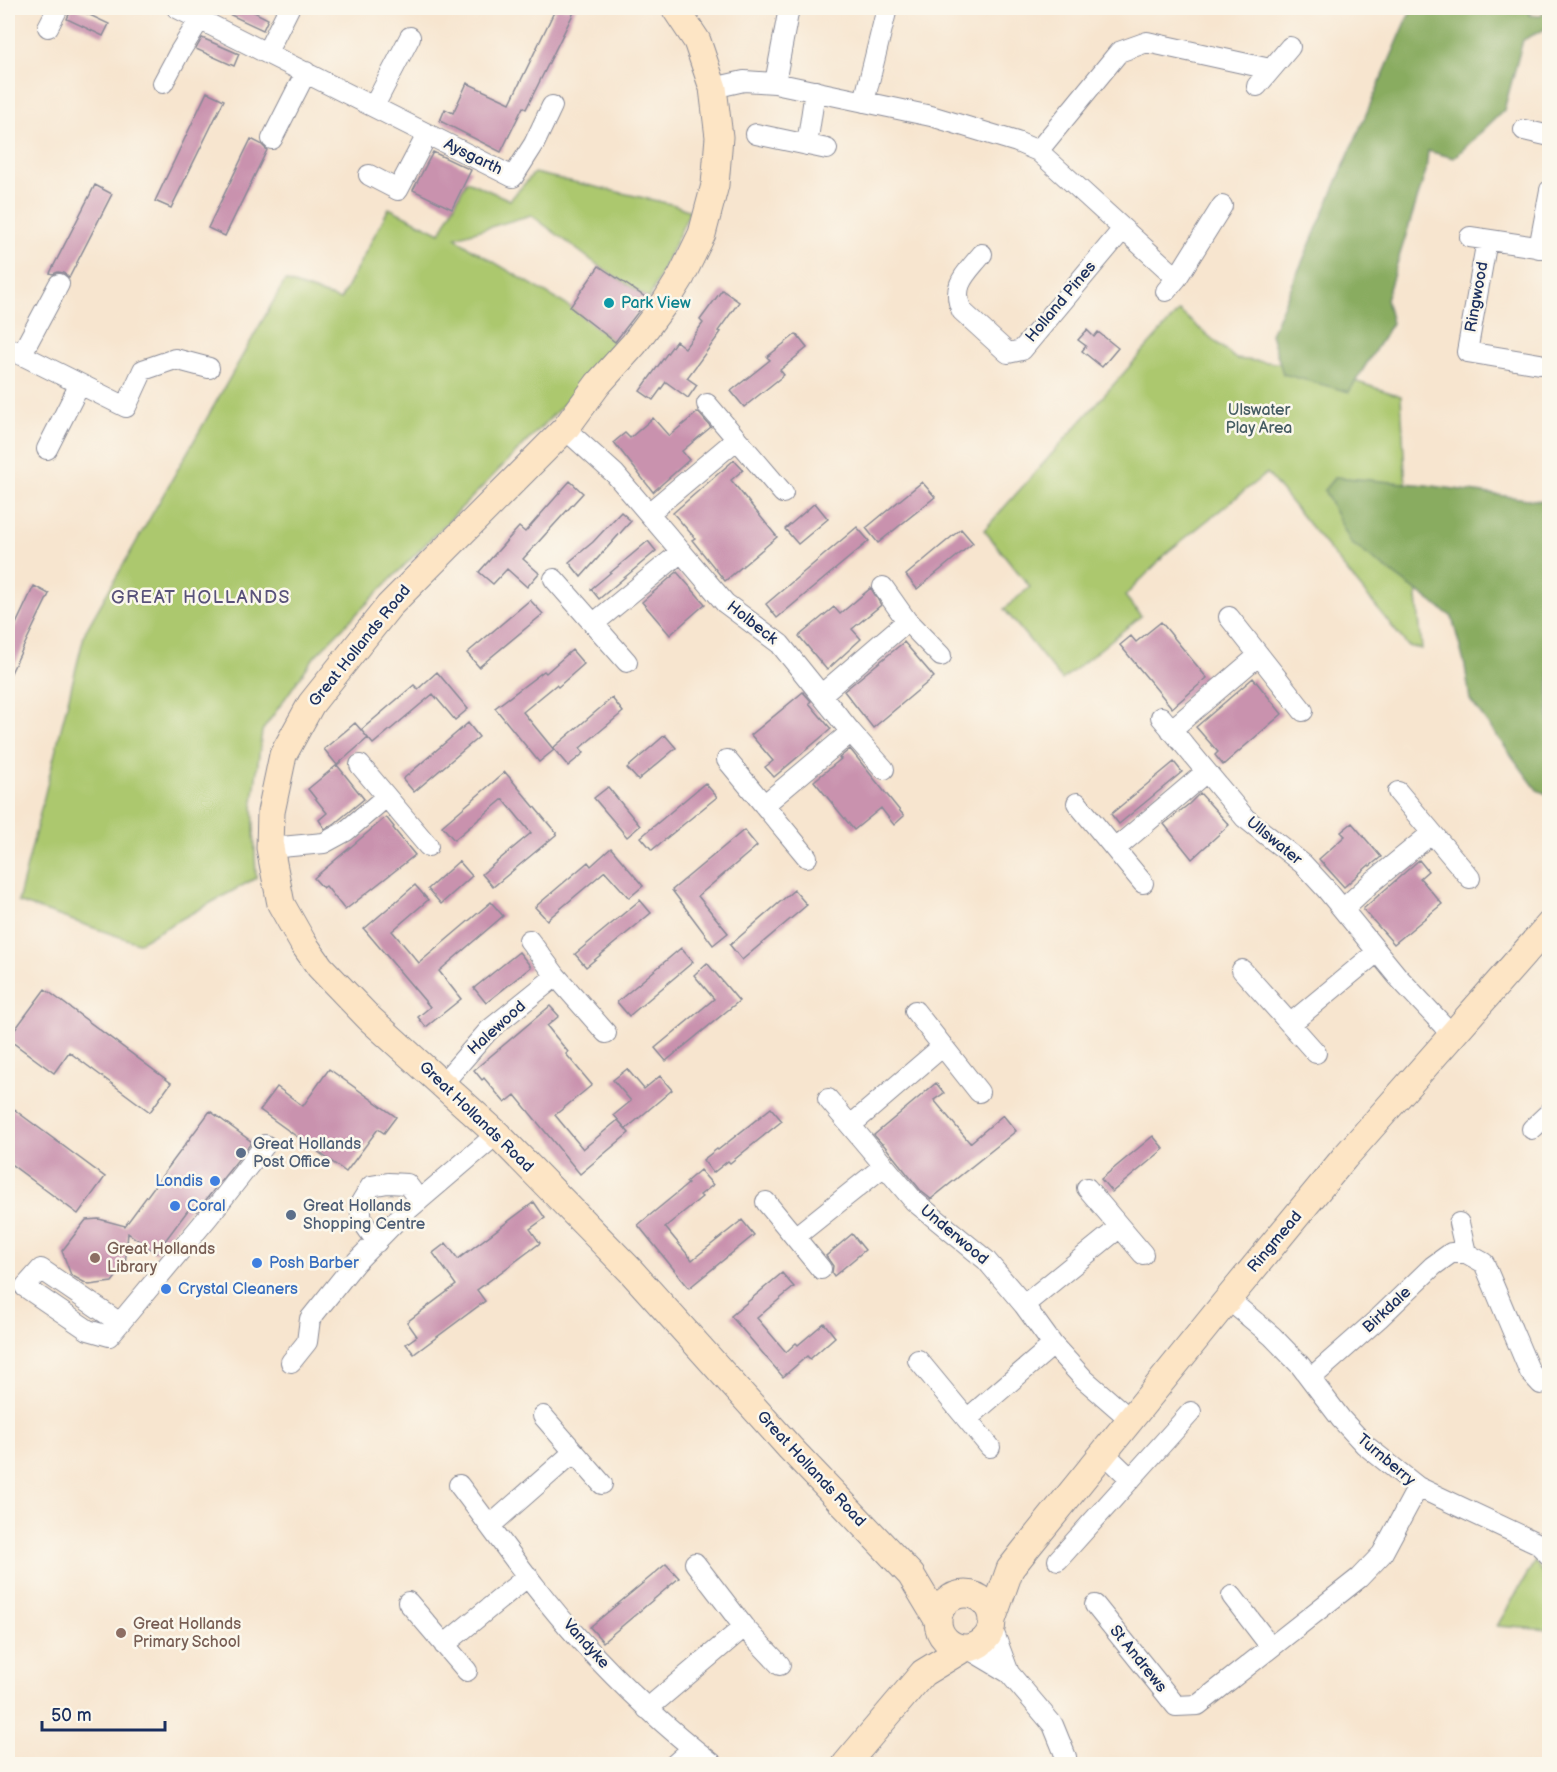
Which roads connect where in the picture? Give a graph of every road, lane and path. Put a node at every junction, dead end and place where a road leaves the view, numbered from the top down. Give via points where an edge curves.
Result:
1 (58, 8) edge
2 (177, 8) edge
3 (289, 8) edge
4 (675, 8) edge
5 (789, 8) edge
6 (887, 8) edge
7 (200, 19) junction
8 (48, 27) dead end
9 (410, 37) dead end
10 (1290, 46) dead end
11 (267, 52) junction
12 (1270, 69) junction
13 (306, 72) junction
14 (775, 83) junction
15 (163, 84) dead end
16 (1257, 86) dead end
17 (714, 88) junction
18 (815, 91) junction
19 (864, 102) junction
20 (374, 106) junction
21 (552, 106) dead end
22 (1524, 130) dead end
23 (756, 134) dead end
24 (427, 135) junction
25 (1550, 136) edge
26 (272, 139) dead end
27 (807, 145) junction
28 (827, 149) dead end
29 (1038, 151) junction
30 (369, 175) dead end
31 (1550, 190) edge
32 (1222, 206) dead end
33 (1123, 229) junction
34 (1544, 249) edge
35 (982, 254) dead end
36 (59, 284) dead end
37 (14, 351) edge
38 (1540, 364) dead end
39 (209, 368) dead end
40 (80, 384) junction
41 (707, 404) dead end
42 (565, 429) junction
43 (737, 439) junction
44 (47, 449) dead end
45 (783, 493) dead end
46 (649, 513) junction
47 (681, 552) junction
48 (554, 579) dead end
49 (883, 587) dead end
50 (1229, 617) dead end
51 (907, 621) junction
52 (594, 624) junction
53 (1259, 655) junction
54 (940, 657) dead end
55 (627, 662) dead end
56 (822, 694) junction
57 (1303, 711) dead end
58 (851, 732) junction
59 (727, 760) dead end
60 (360, 765) dead end
61 (884, 769) dead end
62 (1206, 772) junction
63 (1398, 792) dead end
64 (386, 797) junction
65 (1077, 803) dead end
66 (764, 805) junction
67 (1432, 833) junction
68 (428, 846) dead end
69 (270, 848) junction
70 (1115, 849) junction
71 (807, 857) dead end
72 (1470, 878) dead end
73 (1143, 883) dead end
74 (1343, 909) junction
75 (1550, 924) edge
76 (529, 940) dead end
77 (1377, 952) junction
78 (1242, 970) dead end
79 (556, 976) junction
80 (915, 1011) dead end
81 (1290, 1024) junction
82 (606, 1034) dead end
83 (1450, 1035) junction
84 (943, 1046) junction
85 (1316, 1053) dead end
86 (442, 1083) junction
87 (979, 1092) dead end
88 (828, 1099) dead end
89 (1550, 1112) edge
90 (851, 1125) junction
91 (1532, 1129) dead end
92 (497, 1134) junction
93 (265, 1145) dead end
94 (884, 1166) junction
95 (1087, 1188) dead end
96 (419, 1200) junction
97 (766, 1202) dead end
98 (1459, 1223) dead end
99 (1120, 1227) junction
100 (795, 1238) junction
101 (377, 1242) junction
102 (1466, 1253) junction
103 (1143, 1254) dead end
104 (820, 1269) dead end
105 (1228, 1299) junction
106 (1024, 1305) junction
107 (120, 1323) dead end
108 (1053, 1345) junction
109 (918, 1360) dead end
110 (291, 1362) dead end
111 (1311, 1378) junction
112 (1541, 1384) dead end
113 (1191, 1412) dead end
114 (543, 1416) dead end
115 (967, 1419) junction
116 (1131, 1420) junction
117 (990, 1447) dead end
118 (574, 1452) junction
119 (1104, 1453) junction
120 (1131, 1479) junction
121 (602, 1484) dead end
122 (459, 1485) dead end
123 (1418, 1487) junction
124 (491, 1526) junction
125 (1550, 1557) edge
126 (1058, 1560) dead end
127 (695, 1563) dead end
128 (1010, 1569) junction
129 (912, 1575) junction
130 (528, 1576) junction
131 (962, 1594) junction
132 (1232, 1596) dead end
133 (408, 1602) dead end
134 (1095, 1605) dead end
135 (991, 1623) junction
136 (938, 1624) junction
137 (744, 1627) junction
138 (444, 1645) junction
139 (1271, 1647) junction
140 (965, 1648) junction
141 (780, 1665) dead end
142 (467, 1671) dead end
143 (923, 1673) junction
144 (1009, 1673) junction
145 (648, 1709) junction
146 (693, 1749) junction
147 (675, 1764) edge
148 (714, 1764) edge
149 (846, 1764) edge
150 (1067, 1764) edge

1 - 8 street
2 - 7 street, Aysgarth
3 - 11 street
4 - 17 street, Great Hollands Road via 697,40
5 - 14 street
6 - 19 street
7 - 11 street, Aysgarth
7 - 15 street
9 - 20 street
10 - 12 street
11 - 13 street, Aysgarth
12 - 16 street
12 - 29 street via 1147,42 1119,52
13 - 20 street, Aysgarth
13 - 26 street
14 - 17 street via 744,81
14 - 18 street
17 - 42 street, Great Hollands Road via 719,136 715,185 702,234 666,301
18 - 19 street
18 - 27 street
19 - 29 street via 931,116
20 - 24 street, Aysgarth
21 - 24 street, Aysgarth via 513,177
22 - 25 street
23 - 27 street
24 - 30 street, Aysgarth via 398,190
27 - 28 street
29 - 33 street
31 - 34 street, Ringwood
32 - 33 street via 1172,284
33 - 35 street, Holland Pines via 1022,350 1008,353 959,305 960,281
34 - 38 street, Ringwood via 1478,238 1467,352
36 - 37 street
37 - 40 street
39 - 40 street via 175,359 142,370 126,407
40 - 44 street
41 - 43 street
42 - 46 street, Holbeck via 615,474
42 - 69 street, Great Hollands Road via 389,606 311,704 283,755 271,812
43 - 45 street
43 - 46 street
46 - 47 street, Holbeck
47 - 52 street
47 - 56 street, Holbeck via 725,603 780,644
48 - 52 street
49 - 51 street
50 - 53 street
51 - 54 street
51 - 56 street
52 - 55 street
53 - 57 street
53 - 62 street, Ullswater via 1166,724
56 - 58 street, Holbeck
58 - 61 street, Holbeck
58 - 66 street
59 - 66 street
60 - 64 street
62 - 70 street
62 - 74 street, Ullswater via 1245,818 1303,864
63 - 67 street
64 - 68 street
64 - 69 street via 346,831 324,843
65 - 70 street
66 - 71 street
67 - 72 street
67 - 74 street
69 - 86 street, Great Hollands Road via 281,904 320,967 369,1018
70 - 73 street
74 - 77 street, Ullswater
75 - 83 street, Ringmead
76 - 79 street
77 - 81 street
77 - 83 street, Ullswater
78 - 81 street
79 - 82 street
79 - 86 street, Halewood via 489,1030
80 - 84 street
81 - 85 street
83 - 105 street, Ringmead
84 - 87 street
84 - 90 street
86 - 92 street, Great Hollands Road
88 - 90 street, Underwood
89 - 91 street
90 - 94 street, Underwood
92 - 96 street
92 - 129 street, Great Hollands Road via 630,1270 790,1448
93 - 107 street
94 - 100 street
94 - 106 street, Underwood via 914,1201 986,1260
95 - 99 street
96 - 101 street
96 - 101 street via 407,1184 371,1186 360,1204 362,1221
97 - 100 street
98 - 102 street
99 - 103 street
99 - 106 street
100 - 104 street
101 - 110 street via 355,1263 310,1320 307,1342
102 - 111 street, Birkdale via 1451,1253 1434,1266
102 - 112 street via 1484,1263 1530,1372
105 - 111 street, Turnberry via 1272,1336
105 - 116 street, Ringmead
106 - 108 street, Underwood
108 - 115 street
108 - 116 street, Underwood via 1084,1379
109 - 115 street
111 - 123 street, Turnberry via 1365,1445
113 - 120 street
114 - 118 street
115 - 117 street
116 - 119 street, Ringmead
118 - 121 street
118 - 124 street
119 - 120 street
119 - 128 street, Ringmead
120 - 126 street
122 - 124 street, Vandyke
123 - 125 street, Turnberry via 1537,1543
123 - 139 street, St Andrews via 1382,1554 1359,1578
124 - 130 street, Vandyke
127 - 137 street
128 - 131 street, Ringmead
128 - 135 street, Ringmead
129 - 131 street, Great Hollands Road
129 - 136 street, Great Hollands Road
130 - 138 street
130 - 145 street, Vandyke via 580,1639
131 - 135 street via 980,1599 990,1612
131 - 136 street via 945,1603
132 - 139 street
133 - 138 street
134 - 139 street, St Andrews via 1176,1706 1198,1705
135 - 140 street via 983,1641
135 - 144 street
136 - 140 street via 948,1642
136 - 143 street
137 - 141 street
137 - 145 street
138 - 142 street
140 - 143 street
140 - 144 street
143 - 149 street
144 - 150 street via 1053,1725
145 - 146 street, Vandyke
146 - 147 street
146 - 148 street, Vandyke

